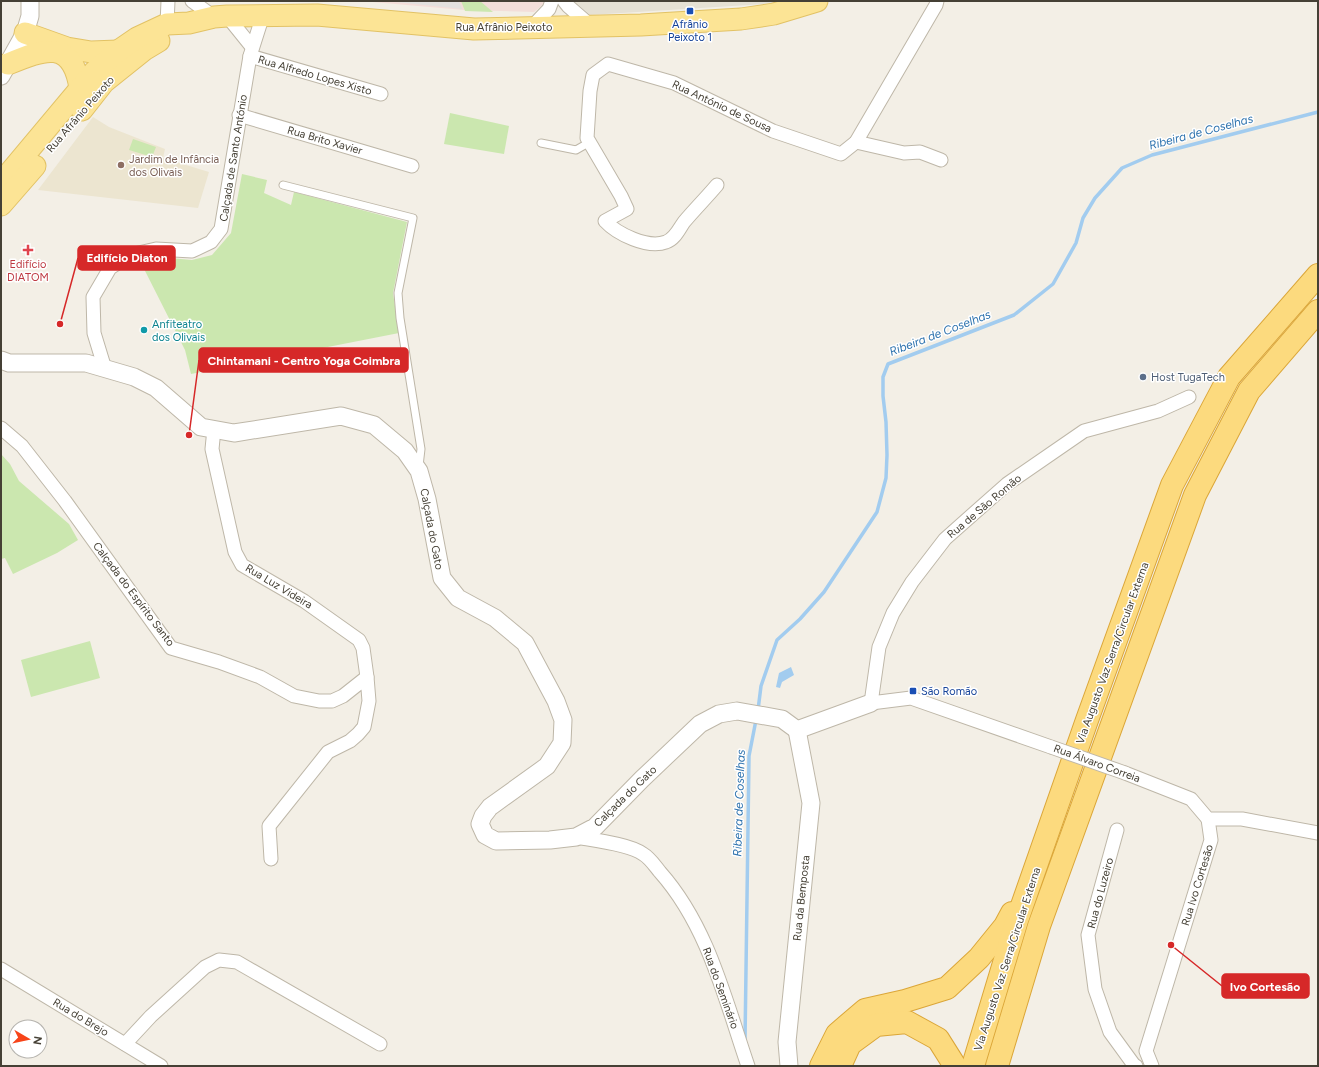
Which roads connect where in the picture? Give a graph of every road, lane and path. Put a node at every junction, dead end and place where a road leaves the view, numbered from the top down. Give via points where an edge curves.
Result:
1 (30, 1) edge
2 (168, 1) edge
3 (192, 1) edge
4 (552, 1) edge
5 (564, 1) edge
6 (817, 1) edge
7 (937, 1) edge
8 (773, 8) edge
9 (262, 14) junction
10 (221, 16) junction
11 (189, 23) junction
12 (167, 24) junction
13 (591, 26) junction
14 (531, 28) junction
15 (25, 33) junction
16 (118, 51) junction
17 (251, 52) junction
18 (4, 70) edge
19 (80, 88) junction
20 (381, 94) dead end
21 (239, 115) junction
22 (590, 142) junction
23 (856, 142) junction
24 (541, 143) dead end
25 (941, 160) dead end
26 (412, 166) dead end
27 (1, 184) edge
28 (282, 185) dead end
29 (717, 185) dead end
30 (1, 205) edge
31 (1318, 275) edge
32 (1318, 311) edge
33 (1, 360) edge
34 (105, 369) junction
35 (1189, 397) dead end
36 (1, 428) edge
37 (214, 429) junction
38 (419, 471) junction
39 (367, 676) junction
40 (871, 703) junction
41 (797, 730) junction
42 (1208, 819) junction
43 (1117, 830) dead end
44 (1318, 833) edge
45 (576, 837) junction
46 (270, 859) dead end
47 (1032, 877) junction
48 (1, 969) edge
49 (1012, 1016) junction
50 (125, 1044) junction
51 (380, 1044) dead end
52 (1121, 1047) junction
53 (1146, 1051) junction
54 (161, 1066) edge
55 (748, 1066) edge
56 (789, 1066) edge
57 (821, 1066) edge
58 (840, 1066) edge
59 (955, 1066) edge
60 (973, 1066) edge
61 (996, 1066) edge
62 (1009, 1066) edge
63 (1136, 1066) edge
64 (1152, 1066) edge

1 - 15 street via 30,16
2 - 12 street
3 - 10 street
4 - 14 street via 549,9
5 - 13 street
6 - 8 main road, Rua Afrânio Peixoto
7 - 23 street, Rua António de Sousa
8 - 13 main road, Rua Afrânio Peixoto via 741,19
9 - 10 main road, Rua Afrânio Peixoto
9 - 14 main road, Rua Afrânio Peixoto via 317,14 474,29
9 - 17 street, Calçada de Santo António
10 - 11 main road, Rua Afrânio Peixoto
10 - 17 street
11 - 12 main road, Rua Afrânio Peixoto
11 - 30 main road, Rua Afrânio Peixoto via 144,50 104,82
12 - 16 main road, Rua Afrânio Peixoto via 137,38
13 - 14 main road, Rua Afrânio Peixoto
15 - 16 main road via 67,48 91,52
15 - 18 street
16 - 19 main road, Rua Afrânio Peixoto
17 - 20 street, Rua Alfredo Lopes Xisto
17 - 21 street, Calçada de Santo António
18 - 19 main road via 32,54 60,52 72,62
19 - 27 main road, Rua Afrânio Peixoto
21 - 26 street, Rua Brito Xavier
21 - 34 street, Calçada de Santo António via 221,229 211,242 192,251 156,249 130,255 110,268 92,297 94,333
22 - 23 street, Rua António de Sousa via 587,138 593,75 608,64 674,83 773,131 841,154
22 - 24 lane via 576,150
22 - 29 street, Rua António de Sousa via 627,209 605,221 639,242 667,242 677,234
23 - 25 street via 904,153 920,152
28 - 38 lane via 413,218 398,293 421,449
31 - 47 highway, Via Augusto Vaz Serra/Circular Externa via 1229,376 1172,485
32 - 49 highway, Via Augusto Vaz Serra/Circular Externa via 1249,391 1195,495 1040,926
33 - 34 street, Calçada do Gato via 9,363 86,363
34 - 37 street, Calçada do Gato via 134,377 156,388 201,427
35 - 40 street, Rua de São Romão via 1158,411 1084,432 1006,484 945,539 912,582 893,613 879,647
36 - 39 street, Calçada do Espírito Santo via 22,446 65,501 171,648 260,677 294,696 319,701 332,701 343,696
37 - 38 street, Calçada do Gato via 234,433 341,416 374,425 405,451
37 - 39 street, Rua Luz Videira via 212,449 235,552 242,565 304,601 359,640
38 - 45 street, Calçada do Gato via 442,578 458,598 495,618 525,643 556,700 563,720 562,743 547,766 490,807 480,824 485,835 496,841
39 - 46 street via 369,701 364,727 350,741 328,752 269,826
40 - 41 street
40 - 42 street, Rua Álvaro Correia, bridge via 911,698 1125,773 1191,799
41 - 45 street, Calçada do Gato via 782,719 737,711 719,714 700,724 595,826
41 - 56 street, Rua da Bemposta via 811,803 787,1042
42 - 44 street via 1242,820
42 - 53 street, Rua Ivo Cortesão via 1211,840
43 - 52 street, Rua do Luzeiro via 1088,935 1095,989 1110,1032
45 - 55 street, Rua do Seminário via 632,848 643,853 671,884 710,953
47 - 57 highway via 1005,926 979,958 947,988 864,1010 837,1034
47 - 60 highway, Via Augusto Vaz Serra/Circular Externa
48 - 50 street, Rua do Brejo
49 - 61 highway, Via Augusto Vaz Serra/Circular Externa
49 - 62 highway
50 - 51 street via 151,1016 206,968 219,960 236,962
50 - 54 street, Rua do Brejo
52 - 53 street
52 - 63 street, Rua do Luzeiro
53 - 64 street
58 - 59 highway via 850,1044 876,1025 906,1022 938,1039

